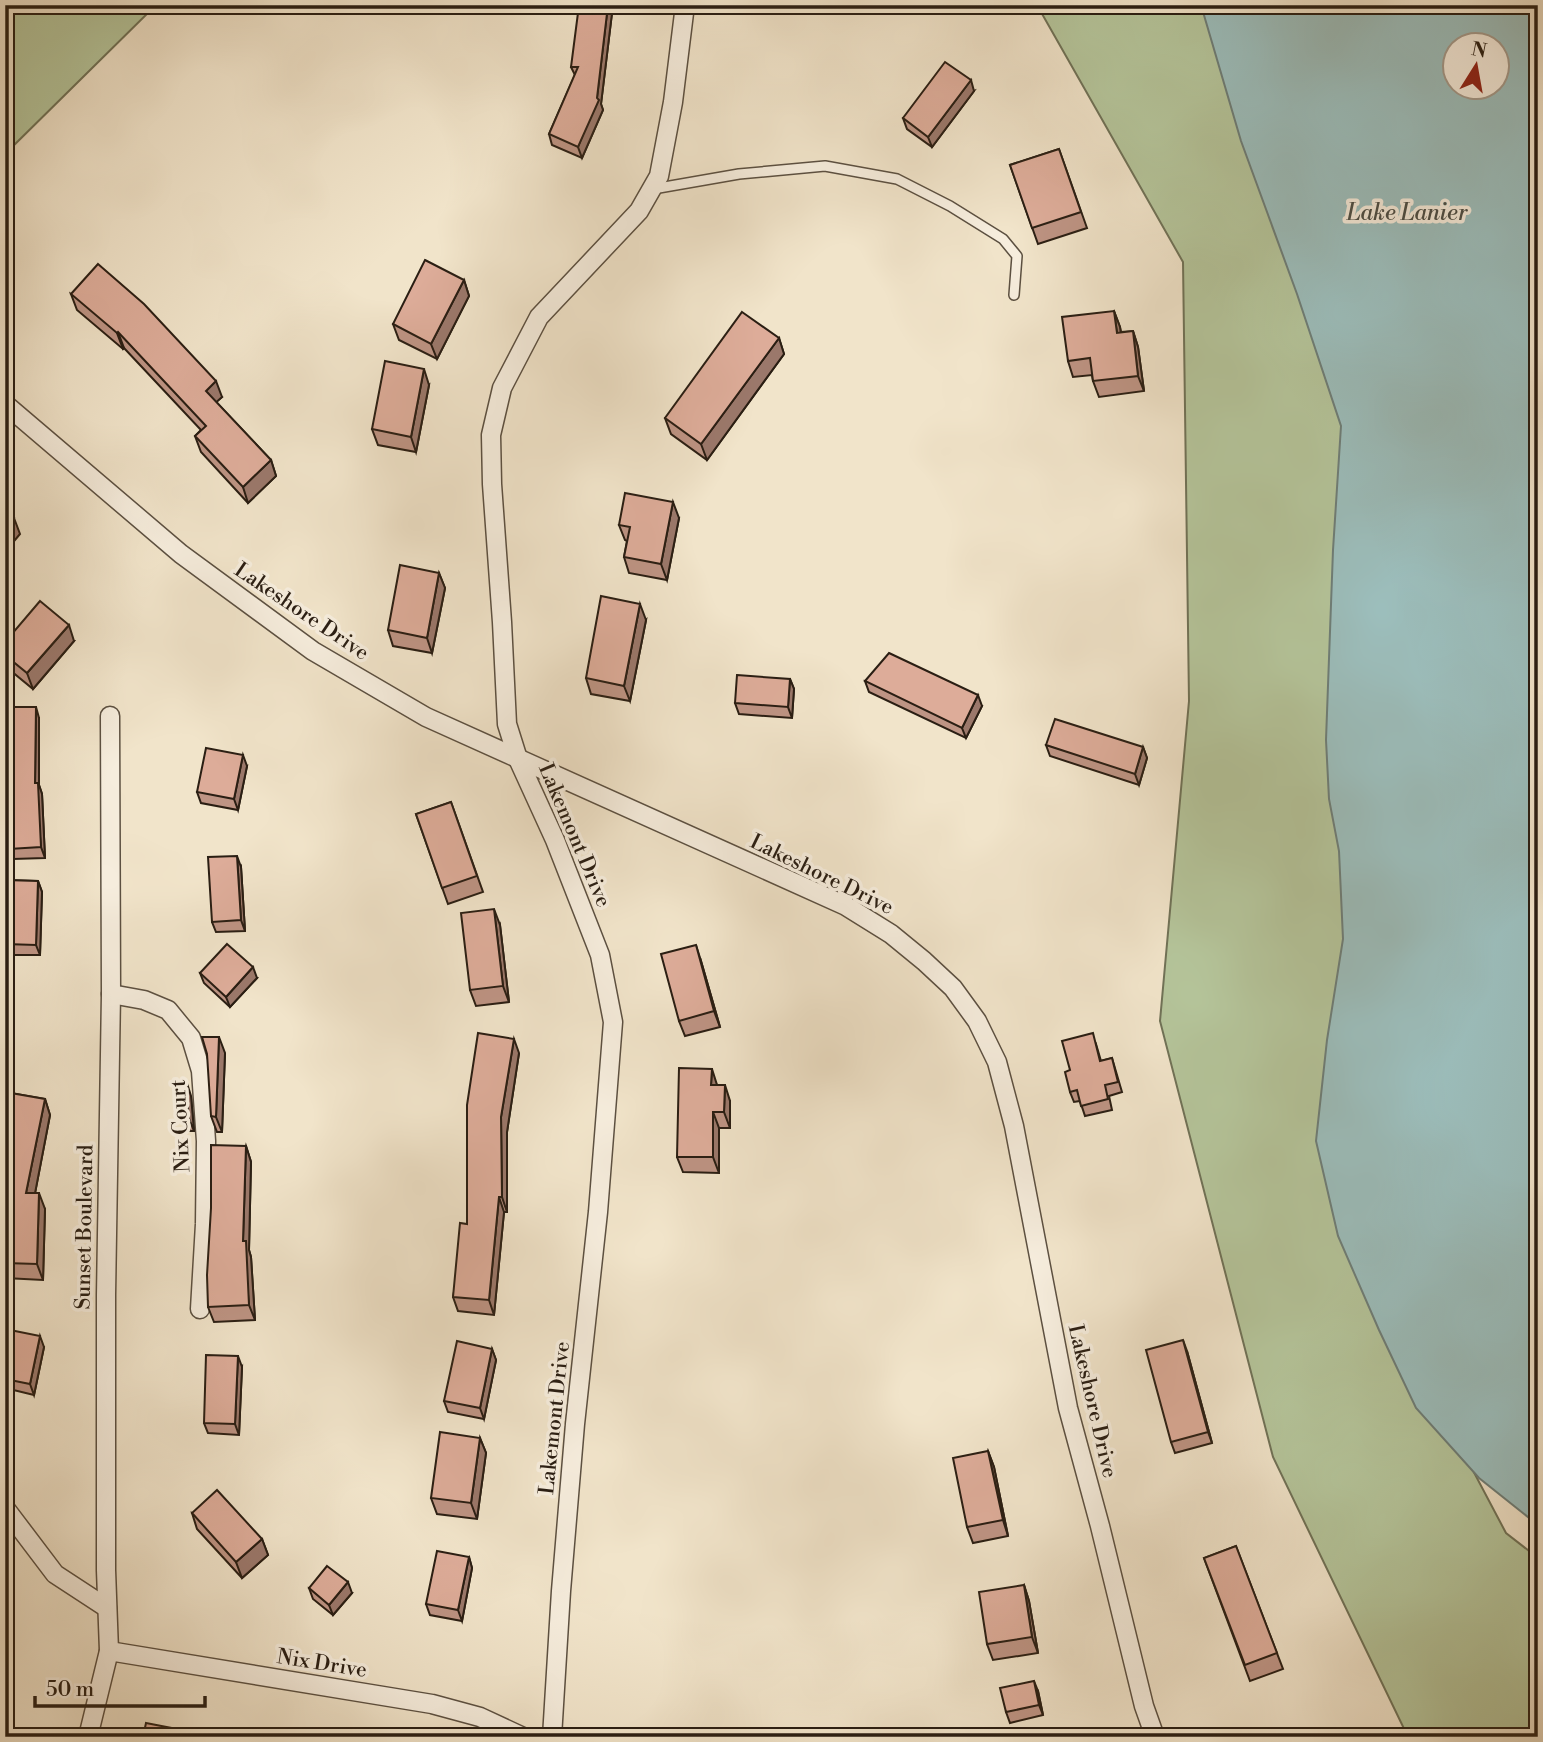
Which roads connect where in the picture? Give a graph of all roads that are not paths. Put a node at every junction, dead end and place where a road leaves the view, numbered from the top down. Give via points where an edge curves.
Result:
1 (685, 5) edge
2 (651, 190) junction
3 (1014, 295) dead end
4 (5, 404) edge
5 (110, 716) dead end
6 (518, 760) junction
7 (111, 994) junction
8 (200, 1309) dead end
9 (5, 1508) edge
10 (107, 1608) junction
11 (109, 1651) junction
12 (88, 1737) edge
13 (523, 1737) edge
14 (552, 1737) edge
15 (1155, 1737) edge

1 - 2 street, Lakemont Drive via 673,102 659,176
2 - 3 lane via 739,174 825,166 897,179 1003,239 1017,256
2 - 6 street, Lakemont Drive via 639,211 539,317 502,388 491,435 507,724
4 - 6 street, Lakeshore Drive via 181,554 313,651 426,717
5 - 7 street, Sunset Boulevard
6 - 14 street, Lakemont Drive via 600,955 613,1022
6 - 15 street, Lakeshore Drive via 846,906 891,933 924,961 978,1021 997,1062 1014,1126 1068,1408
7 - 8 street, Nix Court via 168,1010 191,1038 201,1071 206,1141
7 - 10 street, Sunset Boulevard
9 - 10 street via 55,1574
10 - 11 street, Sunset Boulevard
11 - 12 street, Sunset Boulevard
11 - 13 street, Nix Drive via 432,1704 480,1717

